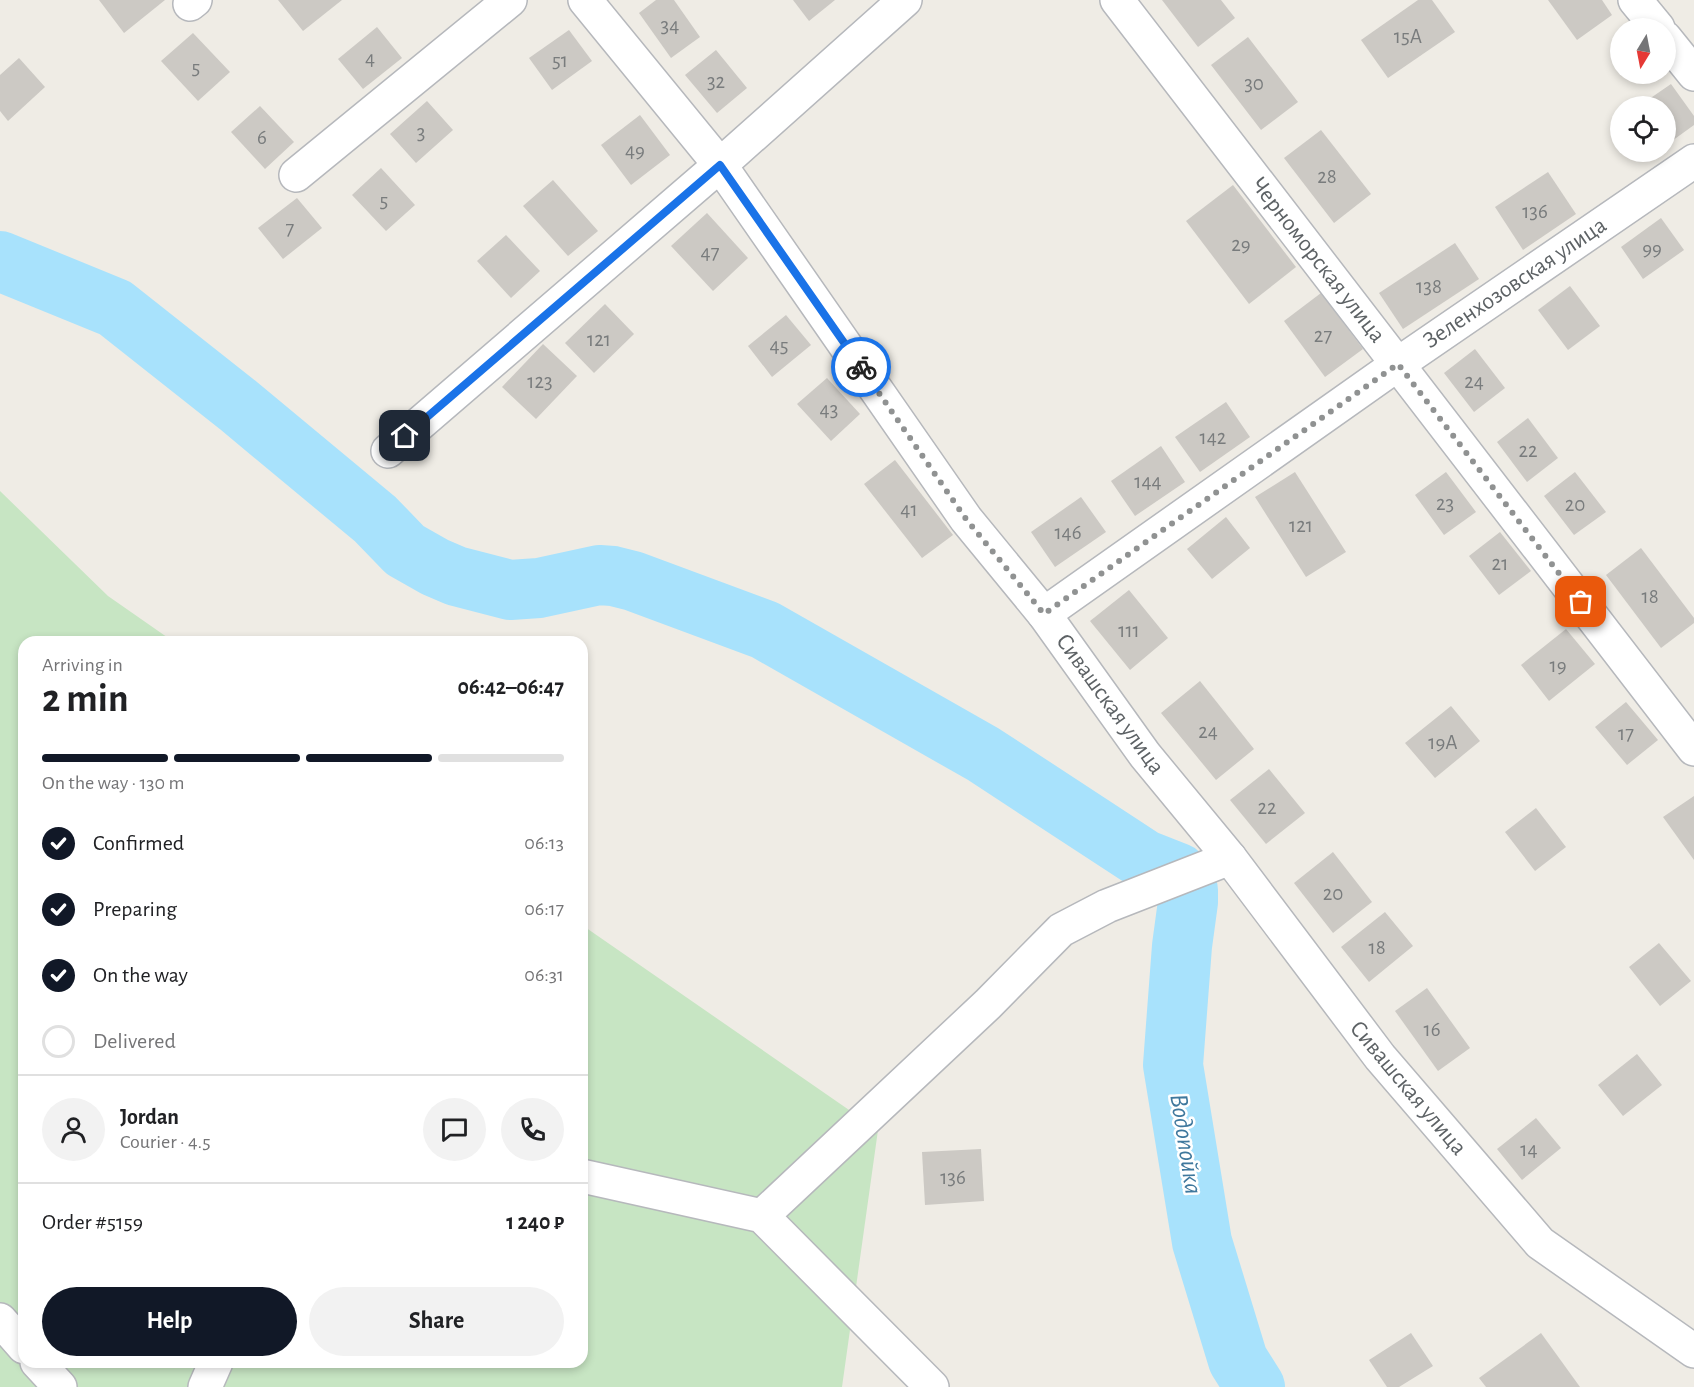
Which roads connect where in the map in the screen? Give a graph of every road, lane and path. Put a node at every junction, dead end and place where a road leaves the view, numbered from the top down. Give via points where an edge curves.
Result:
1 (510, 0) edge
2 (585, 0) edge
3 (904, 0) edge
4 (1117, 0) edge
5 (1635, 0) edge
6 (1650, 18) edge
7 (1676, 52) edge
8 (1694, 74) edge
9 (720, 165) junction
10 (1691, 170) edge
11 (296, 175) dead end
12 (1398, 364) junction
13 (388, 451) dead end
14 (1044, 614) junction
15 (1694, 749) edge
16 (1230, 858) junction
17 (588, 1177) edge
18 (762, 1216) junction
19 (0, 1320) edge
20 (18, 1340) edge
21 (1694, 1351) edge
22 (43, 1368) edge
23 (213, 1368) edge
24 (60, 1387) edge
25 (205, 1387) edge
26 (932, 1387) edge

1 - 11 street
2 - 9 street, Сивашская улица
3 - 9 street
4 - 12 street, Черноморская улица
5 - 6 street
7 - 8 street
9 - 13 street
9 - 14 street, Сивашская улица via 966,519
10 - 12 street, Зеленхозовская улица
12 - 14 street, Зеленхозовская улица
12 - 15 street, Черноморская улица
14 - 16 street, Сивашская улица via 1145,754
16 - 18 street via 1107,906 1061,930 988,1004
16 - 21 street, Сивашская улица via 1380,1057 1540,1244
17 - 18 street
18 - 26 street
19 - 20 street
22 - 24 street
23 - 25 street

